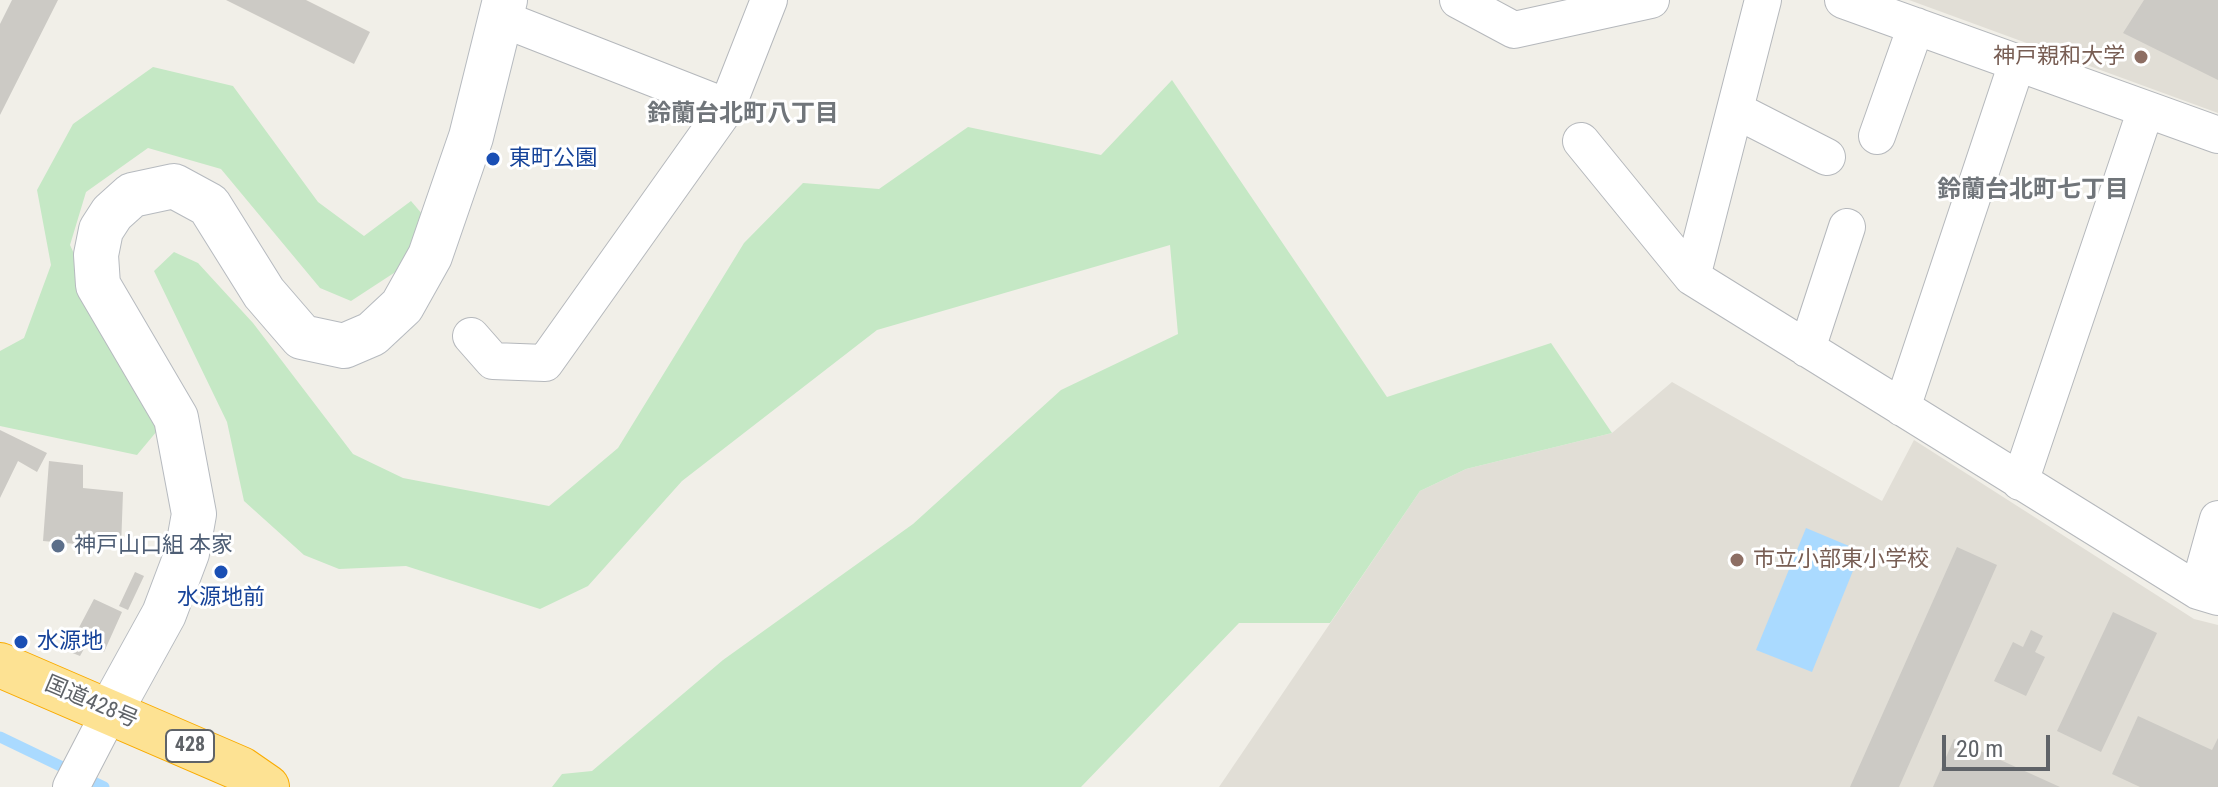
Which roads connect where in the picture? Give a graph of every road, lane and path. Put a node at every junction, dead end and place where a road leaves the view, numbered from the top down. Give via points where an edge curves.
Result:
1 (769, 0) edge
2 (1458, 0) edge
3 (1651, 0) edge
4 (1763, 0) edge
5 (1843, 0) edge
6 (503, 9) edge
7 (1521, 15) edge
8 (1916, 26) junction
9 (2017, 63) junction
10 (727, 107) junction
11 (2146, 109) junction
12 (1735, 110) junction
13 (2218, 135) edge
14 (1877, 136) dead end
15 (1581, 141) dead end
16 (1827, 157) dead end
17 (1847, 227) dead end
18 (1692, 277) junction
19 (471, 336) dead end
20 (1807, 349) junction
21 (1902, 408) junction
22 (2020, 482) junction
23 (2218, 519) edge
24 (2208, 594) edge
25 (0, 665) edge
26 (103, 726) junction
27 (71, 787) edge
28 (267, 787) edge

1 - 10 street
2 - 7 street
3 - 7 street
4 - 12 street
5 - 8 street
6 - 10 street
6 - 26 street via 471,137 430,256 402,306 372,334 344,346 302,337 264,293 209,205 174,186 132,195 101,230 98,285 176,418 194,514 187,553 164,614
8 - 9 street
8 - 14 street
9 - 11 street
9 - 21 street
10 - 19 street via 545,363 493,361
11 - 13 street
11 - 22 street
12 - 16 street
12 - 18 street
15 - 18 street
17 - 20 street
18 - 20 street
20 - 21 street
21 - 22 street
22 - 24 street
23 - 24 street
25 - 26 highway, 国道428号 / 428
26 - 27 street
26 - 28 highway, 国道428号 / 428 via 241,769

